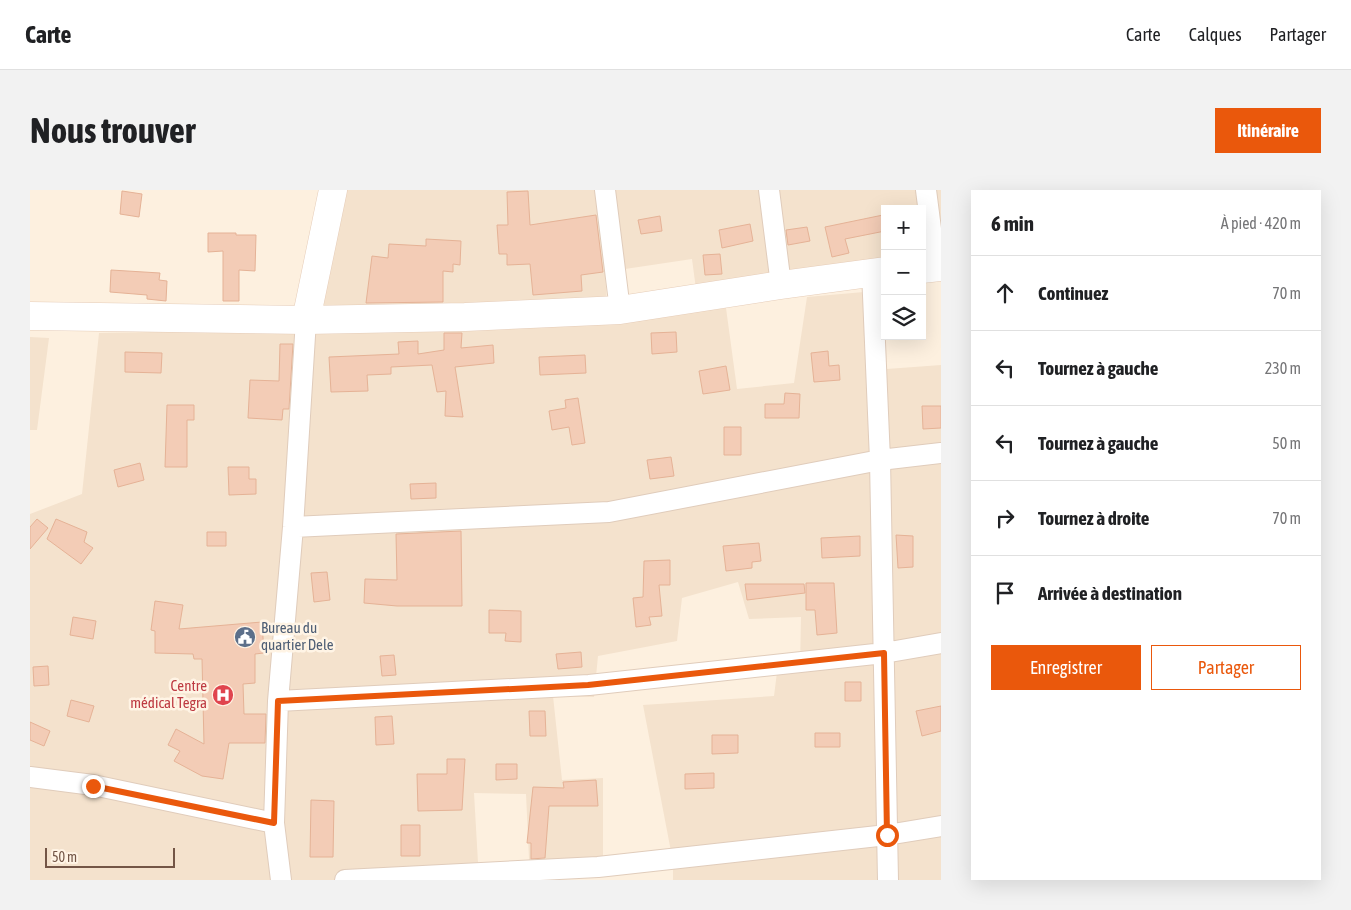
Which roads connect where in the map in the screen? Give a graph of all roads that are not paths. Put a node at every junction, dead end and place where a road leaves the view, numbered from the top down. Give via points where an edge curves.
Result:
1 (333, 190) edge
2 (606, 190) edge
3 (768, 190) edge
4 (926, 190) edge
5 (933, 268) edge
6 (878, 272) edge
7 (781, 284) junction
8 (620, 310) junction
9 (30, 316) edge
10 (306, 320) junction
11 (941, 453) edge
12 (880, 460) junction
13 (293, 527) junction
14 (941, 643) edge
15 (884, 653) junction
16 (278, 701) junction
17 (30, 777) edge
18 (274, 823) junction
19 (941, 826) edge
20 (887, 835) junction
21 (599, 874) edge
22 (281, 880) edge
23 (345, 880) edge
24 (888, 880) edge

1 - 10 main road
2 - 8 street
3 - 7 street
4 - 5 street
6 - 7 main road
6 - 12 street
7 - 8 main road
8 - 10 main road
9 - 10 main road
10 - 13 street
11 - 12 street
12 - 13 street via 609,512
12 - 15 street
13 - 16 street
14 - 15 street
15 - 16 street via 588,685
15 - 20 street
16 - 18 street
17 - 18 street via 93,786
18 - 22 street
19 - 20 street
20 - 21 street
20 - 24 street
21 - 23 street

